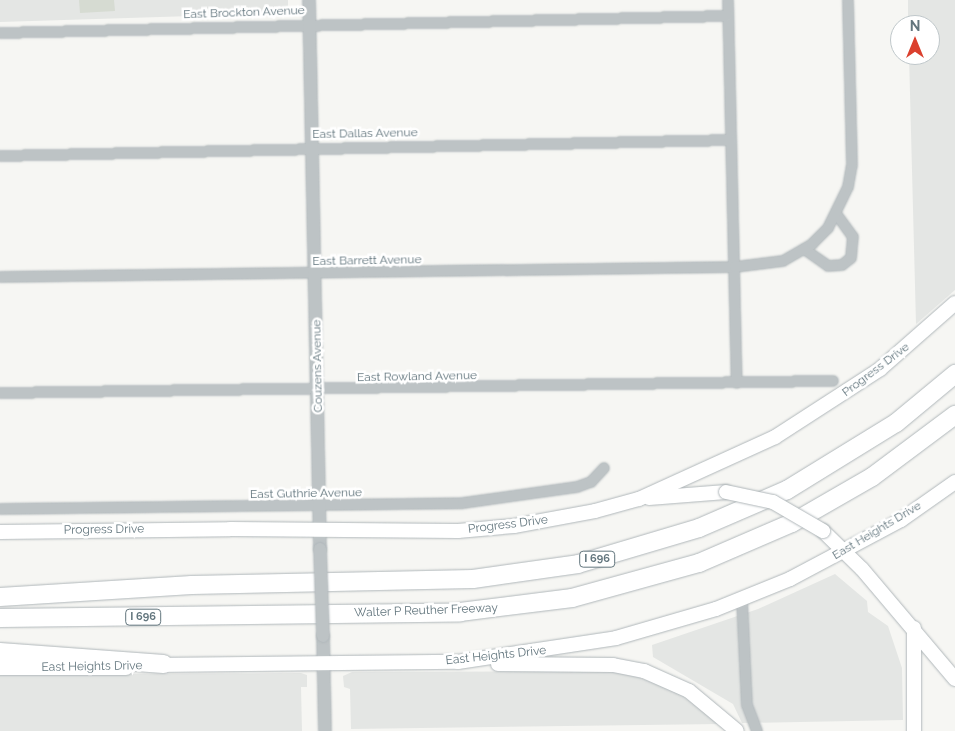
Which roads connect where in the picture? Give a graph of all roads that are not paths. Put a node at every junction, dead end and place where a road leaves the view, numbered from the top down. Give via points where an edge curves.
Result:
1 (309, 0) edge
2 (728, 0) edge
3 (848, 0) edge
4 (728, 16) junction
5 (310, 24) junction
6 (0, 33) edge
7 (731, 140) junction
8 (313, 148) junction
9 (0, 156) edge
10 (837, 215) junction
11 (804, 249) junction
12 (735, 267) junction
13 (316, 275) junction
14 (0, 278) edge
15 (955, 303) edge
16 (955, 374) edge
17 (833, 381) dead end
18 (738, 383) junction
19 (318, 391) junction
20 (0, 393) edge
21 (953, 417) edge
22 (604, 468) dead end
23 (955, 482) edge
24 (638, 499) junction
25 (321, 507) junction
26 (0, 509) edge
27 (322, 530) junction
28 (0, 532) edge
29 (845, 552) junction
30 (0, 597) edge
31 (742, 600) junction
32 (0, 618) edge
33 (914, 628) junction
34 (0, 652) edge
35 (458, 662) junction
36 (324, 663) junction
37 (164, 664) junction
38 (0, 668) edge
39 (955, 679) edge
40 (325, 731) edge
41 (737, 731) edge
42 (757, 731) edge
43 (914, 731) edge

1 - 5 street, Couzens Avenue
2 - 4 street
3 - 10 street via 852,165
4 - 5 street, East Brockton Avenue
4 - 7 street
5 - 6 street, East Brockton Avenue
5 - 8 street, Couzens Avenue
7 - 8 street, East Dallas Avenue
7 - 12 street
8 - 9 street, East Dallas Avenue
8 - 13 street, Couzens Avenue
10 - 11 street
10 - 11 street via 853,237 851,258 842,265 828,266
11 - 12 street, East Barrett Avenue via 773,264
12 - 13 street, East Barrett Avenue
12 - 18 street
13 - 14 street, East Barrett Avenue
13 - 19 street, Couzens Avenue
15 - 24 main road, Progress Drive via 880,369 830,404 754,448
16 - 30 highway, I 696 via 896,423 788,490 699,528 632,551 524,574 474,579 192,585
17 - 18 street, East Rowland Avenue
18 - 19 street, East Rowland Avenue
19 - 20 street, East Rowland Avenue
19 - 25 street, Couzens Avenue
21 - 32 highway, Walter P Reuther Freeway / I 696 via 872,477 792,523 699,562 572,598 451,613
22 - 25 street, East Guthrie Avenue via 585,485 517,498
23 - 29 main road, East Heights Drive via 901,520
24 - 27 main road, Progress Drive via 514,526 416,532
24 - 29 main road, bridge via 726,492 773,502 823,531
25 - 26 street, East Guthrie Avenue
25 - 27 street, Couzens Avenue
27 - 28 main road, Progress Drive
27 - 36 street, Couzens Avenue, bridge
29 - 31 main road, East Heights Drive
29 - 33 main road
31 - 35 main road, East Heights Drive via 616,638
31 - 42 street via 750,718
33 - 39 main road
33 - 43 main road
34 - 37 highway
35 - 36 main road, East Heights Drive
35 - 41 main road via 628,667 689,691
36 - 37 main road, East Heights Drive
36 - 40 street, Couzens Avenue
37 - 38 main road, East Heights Drive via 121,669

